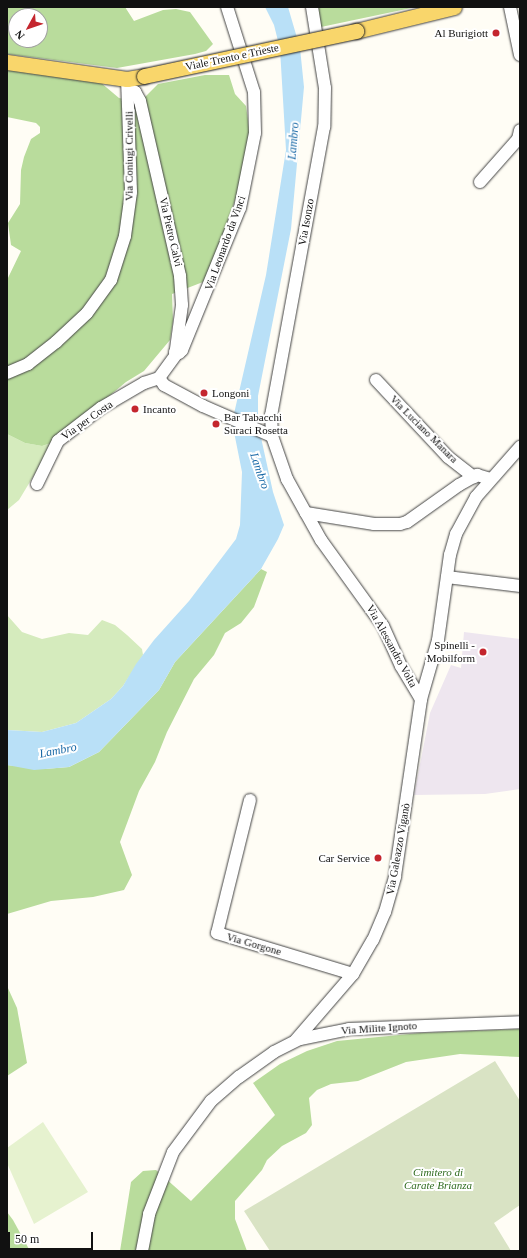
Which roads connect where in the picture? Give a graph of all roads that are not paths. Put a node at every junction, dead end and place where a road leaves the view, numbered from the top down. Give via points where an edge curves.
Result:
1 (227, 7) edge
2 (312, 7) edge
3 (454, 7) edge
4 (510, 7) edge
5 (520, 55) edge
6 (7, 62) edge
7 (128, 84) junction
8 (520, 130) edge
9 (480, 182) dead end
10 (175, 352) junction
11 (7, 373) edge
12 (159, 378) junction
13 (376, 380) dead end
14 (266, 434) junction
15 (520, 447) edge
16 (474, 477) junction
17 (490, 479) junction
18 (37, 484) dead end
19 (306, 513) junction
20 (446, 577) junction
21 (520, 586) edge
22 (421, 699) junction
23 (250, 800) dead end
24 (353, 974) junction
25 (520, 1022) edge
26 (295, 1041) junction
27 (142, 1251) edge

1 - 10 street, Via Leonardo da Vinci via 254,92 255,133 240,208 182,350 179,354
2 - 14 street, Via Isonzo via 325,88 324,127
3 - 7 main road, Viale Trento e Trieste, bridge via 356,31 144,76
4 - 5 street
6 - 7 main road, Viale Trento e Trieste
7 - 10 street, Via Pietro Calvi via 140,101 180,276 182,305
7 - 11 street, Via Coniugi Crivelli via 132,192 125,236 111,280 87,313 56,342 28,364
8 - 9 street via 518,139
10 - 12 street, Via Pietro Calvi
12 - 14 street via 176,391
12 - 18 street, Via per Costa via 144,383 102,408 58,441
13 - 16 street, Via Luciano Manara via 448,458
14 - 19 street, Via Alessandro Volta
15 - 17 street, Via Alessandro Volta
16 - 17 street via 481,474
16 - 19 street via 459,484 407,522 400,524 374,524
17 - 20 street, Via Alessandro Volta via 467,511 456,534
19 - 22 street, Via Alessandro Volta via 321,540 383,626 401,666
20 - 21 street
20 - 22 street, Via Alessandro Volta via 438,640
22 - 24 street, Via Galeazzo Viganò via 395,876 386,912
23 - 24 street, Via Gorgone via 216,933
24 - 26 street, Via Galeazzo Viganò
25 - 26 street, Via Milite Ignoto via 368,1027 329,1032
26 - 27 street, Via Milite Ignoto via 257,1063 225,1088 186,1132 166,1167 149,1214

